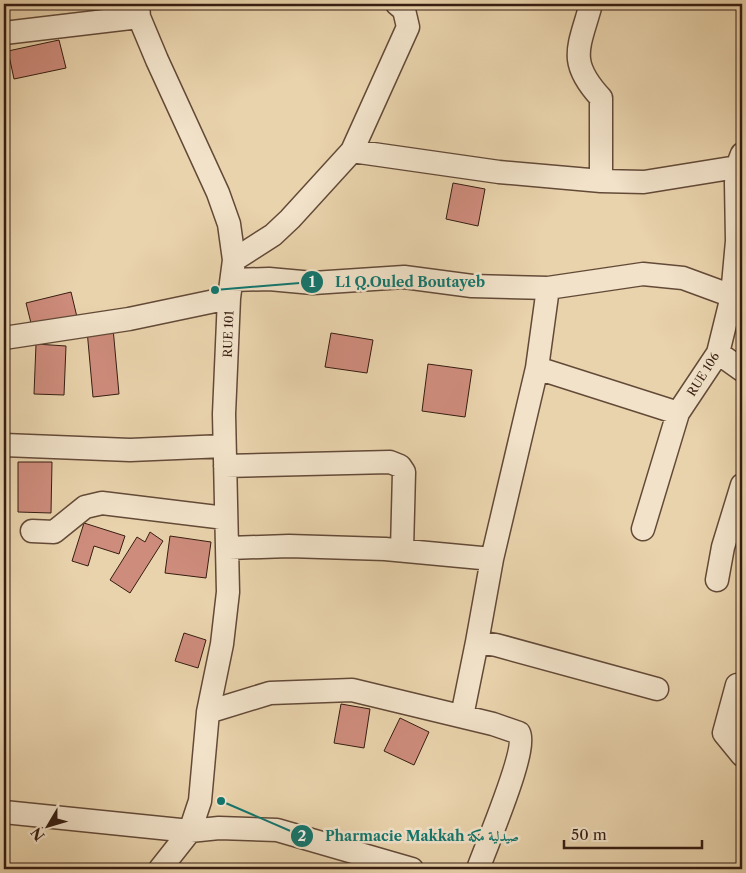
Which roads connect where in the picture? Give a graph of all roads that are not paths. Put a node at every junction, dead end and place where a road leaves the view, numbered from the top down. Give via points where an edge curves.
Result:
1 (396, 4) edge
2 (592, 4) edge
3 (138, 10) edge
4 (4, 34) edge
5 (352, 151) junction
6 (740, 163) edge
7 (601, 181) junction
8 (739, 241) edge
9 (232, 280) junction
10 (548, 288) junction
11 (736, 293) edge
12 (4, 338) edge
13 (718, 354) junction
14 (537, 368) junction
15 (742, 370) edge
16 (678, 413) junction
17 (4, 445) edge
18 (224, 456) junction
19 (742, 486) edge
20 (225, 518) junction
21 (643, 529) dead end
22 (32, 532) dead end
23 (402, 550) junction
24 (228, 555) junction
25 (492, 560) junction
26 (716, 580) dead end
27 (477, 642) junction
28 (737, 684) dead end
29 (657, 689) dead end
30 (208, 712) junction
31 (462, 716) junction
32 (742, 755) edge
33 (4, 812) edge
34 (190, 831) junction
35 (160, 869) edge
36 (412, 869) edge
37 (478, 869) edge

1 - 5 street via 404,10 408,27
2 - 7 street via 579,50 579,68 601,98
3 - 4 street
3 - 9 street, RUE 101 via 229,224
5 - 7 street via 499,172
5 - 9 street
6 - 7 street via 644,182
6 - 8 street, RUE 106
8 - 11 street, RUE 106
9 - 10 street via 313,283 404,277 472,286
9 - 12 street via 129,319
9 - 18 street, RUE 101
10 - 11 street via 643,274 683,278
10 - 14 street
11 - 13 street, RUE 106
13 - 15 street
13 - 16 street, RUE 106
14 - 16 street
14 - 25 street
16 - 21 street, RUE 106
17 - 18 street
18 - 20 street, RUE 101
18 - 23 street via 390,462 400,466 404,472
19 - 26 street via 722,547
20 - 22 street via 102,504 85,508 54,532
20 - 24 street, RUE 101
23 - 24 street via 288,546
23 - 25 street
24 - 30 street, RUE 101 via 222,644
25 - 27 street
27 - 29 street
27 - 31 street
28 - 32 street via 724,733
30 - 31 street via 270,693 352,690
30 - 34 street, RUE 101 via 200,801
31 - 37 street via 510,729 519,733 522,739 518,760
33 - 34 street
34 - 35 street, RUE 101
34 - 36 street via 219,828 277,830

